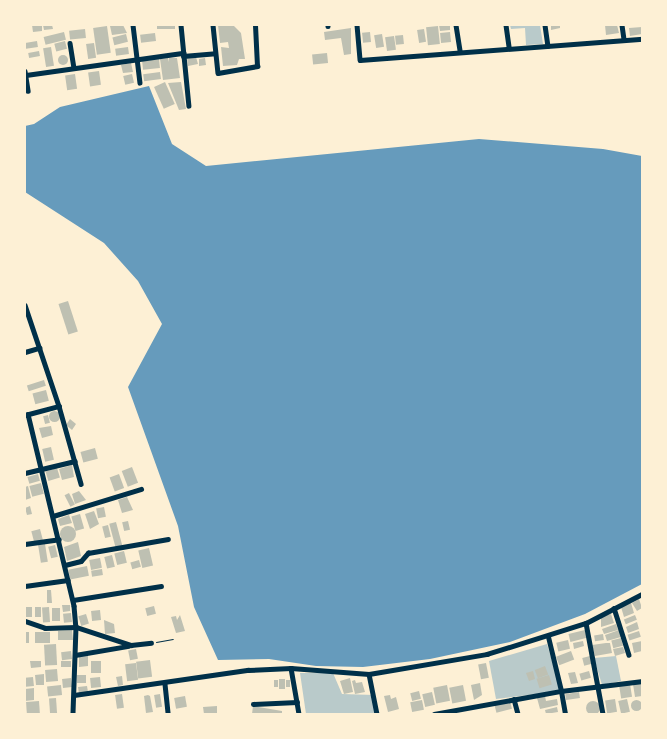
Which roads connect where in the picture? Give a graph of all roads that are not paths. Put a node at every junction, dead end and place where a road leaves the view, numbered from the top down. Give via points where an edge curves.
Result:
1 (133, 25) edge
2 (181, 25) edge
3 (213, 25) edge
4 (255, 25) edge
5 (358, 25) edge
6 (456, 25) edge
7 (506, 25) edge
8 (545, 25) edge
9 (622, 25) edge
10 (642, 39) edge
11 (624, 40) junction
12 (70, 43) dead end
13 (548, 46) junction
14 (509, 47) junction
15 (460, 51) junction
16 (214, 53) junction
17 (183, 55) junction
18 (137, 60) junction
19 (74, 68) junction
20 (25, 73) edge
21 (140, 83) dead end
22 (28, 91) dead end
23 (189, 106) dead end
24 (25, 305) edge
25 (39, 348) junction
26 (25, 352) edge
27 (59, 406) junction
28 (27, 415) edge
29 (75, 461) junction
30 (42, 469) junction
31 (25, 473) edge
32 (81, 484) dead end
33 (141, 489) dead end
34 (53, 516) junction
35 (59, 539) junction
36 (168, 539) dead end
37 (25, 544) edge
38 (65, 565) junction
39 (68, 580) junction
40 (25, 586) edge
41 (161, 586) dead end
42 (642, 594) edge
43 (73, 600) junction
44 (614, 608) junction
45 (25, 621) edge
46 (586, 623) junction
47 (76, 627) junction
48 (548, 637) junction
49 (150, 643) road end
50 (131, 646) junction
51 (75, 655) junction
52 (629, 655) dead end
53 (291, 668) junction
54 (369, 674) junction
55 (642, 681) edge
56 (164, 684) junction
57 (600, 685) junction
58 (561, 690) junction
59 (74, 695) junction
60 (514, 699) junction
61 (297, 702) junction
62 (253, 704) dead end
63 (73, 714) edge
64 (168, 714) edge
65 (299, 714) edge
66 (377, 714) edge
67 (435, 714) edge
68 (518, 714) edge
69 (565, 714) edge
70 (604, 714) edge

1 - 18 street
2 - 17 street
3 - 16 street
4 - 16 street via 257,66 218,73
5 - 15 street via 360,60
6 - 15 street
7 - 14 street
8 - 13 street
9 - 11 street
10 - 11 street
11 - 13 street
12 - 19 street
13 - 14 street
14 - 15 street
16 - 17 street
17 - 18 street
17 - 23 street
18 - 19 street
18 - 21 street
19 - 20 street
20 - 22 street
24 - 25 street
25 - 26 street
25 - 27 street
27 - 28 street
27 - 29 street
28 - 30 street
29 - 30 street
29 - 32 street
30 - 31 street
30 - 34 street
33 - 34 street
34 - 35 street
35 - 37 street
35 - 38 street
36 - 38 street via 88,553 82,561
38 - 39 street
39 - 40 street
39 - 43 street
41 - 43 street
42 - 44 street
43 - 47 street
44 - 46 street
44 - 52 street
45 - 47 street via 45,628
46 - 48 street
46 - 57 street
47 - 50 street
47 - 51 street
48 - 54 street via 487,654
48 - 58 street
49 - 50 street
50 - 51 street
51 - 59 street
53 - 54 street
53 - 56 street
53 - 61 street
54 - 66 street
55 - 57 street
56 - 59 street
56 - 64 street
57 - 58 street
57 - 70 street
58 - 60 street
58 - 69 street
59 - 63 street
60 - 67 street
60 - 68 street
61 - 62 street
61 - 65 street

